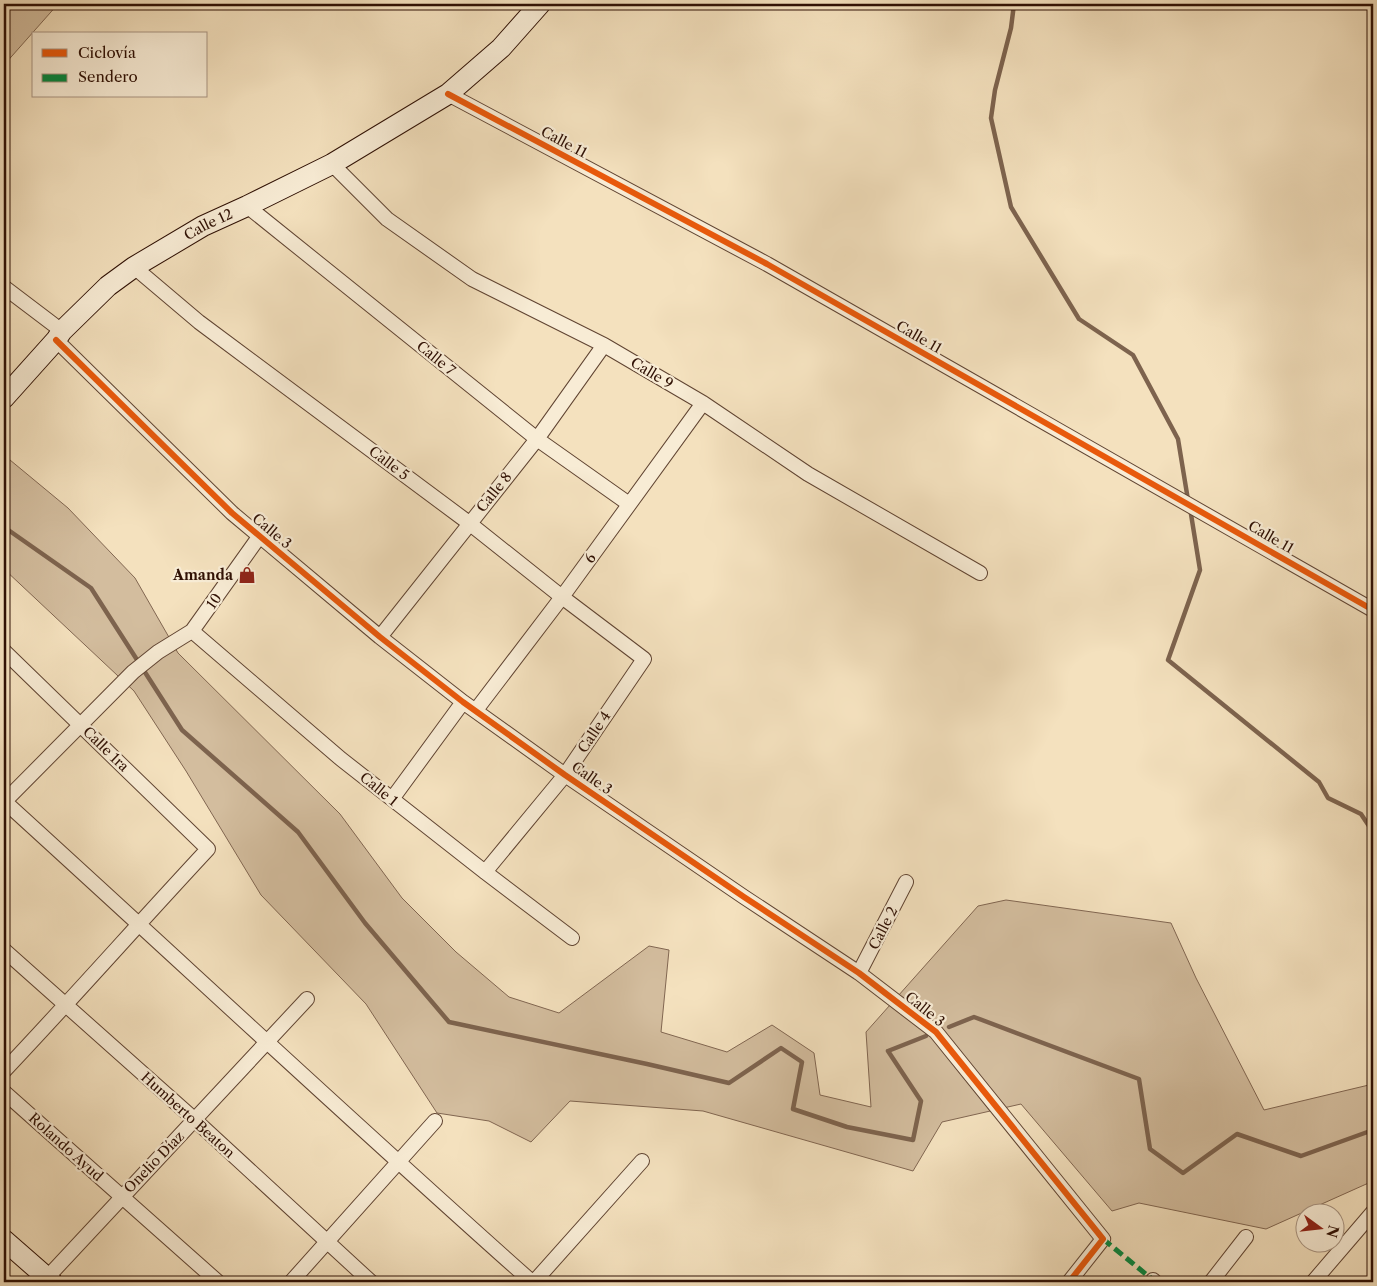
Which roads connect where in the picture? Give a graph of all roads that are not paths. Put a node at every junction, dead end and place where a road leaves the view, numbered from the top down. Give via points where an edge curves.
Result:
1 (540, 4) edge
2 (448, 94) junction
3 (332, 164) junction
4 (246, 206) junction
5 (134, 267) junction
6 (4, 287) edge
7 (59, 335) junction
8 (604, 345) junction
9 (4, 398) edge
10 (703, 404) junction
11 (537, 439) junction
12 (629, 504) junction
13 (469, 523) junction
14 (259, 537) junction
15 (980, 574) dead end
16 (562, 597) junction
17 (1373, 610) edge
18 (192, 632) junction
19 (380, 637) junction
20 (4, 651) edge
21 (644, 659) joint
22 (463, 702) junction
23 (476, 710) junction
24 (82, 725) junction
25 (565, 775) junction
26 (392, 799) junction
27 (4, 802) edge
28 (485, 872) junction
29 (906, 882) dead end
30 (139, 923) junction
31 (572, 938) dead end
32 (4, 950) edge
33 (859, 973) junction
34 (307, 999) dead end
35 (66, 1006) junction
36 (266, 1041) junction
37 (4, 1071) edge
38 (4, 1092) edge
39 (195, 1120) junction
40 (435, 1121) dead end
41 (642, 1161) dead end
42 (397, 1163) junction
43 (121, 1197) junction
44 (1373, 1212) edge
45 (1246, 1237) dead end
46 (4, 1240) edge
47 (327, 1242) junction
48 (1075, 1280) edge
49 (47, 1281) edge
50 (218, 1282) edge
51 (291, 1282) edge
52 (371, 1282) edge
53 (533, 1282) edge
54 (1211, 1282) edge
55 (1313, 1282) edge

1 - 2 street, Calle 12 via 501,48
2 - 3 street, Calle 12
2 - 17 street, Calle 11 via 767,264
3 - 4 street, Calle 12
3 - 8 street, Calle 9 via 387,219 472,279
4 - 5 street, Calle 12 via 203,226
4 - 11 street, Calle 7
5 - 7 street, Calle 12 via 108,286
5 - 13 street, Calle 5 via 199,322
6 - 7 street, Calle 3
7 - 9 street, Calle 12
7 - 14 street, Calle 3
8 - 10 street, Calle 9
8 - 11 street, Calle 8
10 - 12 street, 6
10 - 15 street, Calle 9 via 808,474
11 - 12 street, Calle 7
11 - 13 street, Calle 8
12 - 16 street, 6
13 - 16 street, Calle 5
13 - 19 street, Calle 8
14 - 18 street, 10
14 - 19 street, Calle 3
16 - 21 street, Calle 5
16 - 23 street, 6
18 - 24 street, 10 via 132,672
18 - 26 street, Calle 1
19 - 22 street, Calle 3
20 - 24 street, Calle 1ra
21 - 25 street, Calle 4
22 - 23 street, Calle 3
22 - 26 street
23 - 25 street, Calle 3
24 - 27 street, 10
24 - 30 street, Calle 1ra via 208,849
25 - 28 street, Calle 4
25 - 33 street, Calle 3
26 - 28 street, Calle 1
27 - 30 street
28 - 31 street, Calle 1
29 - 33 street, Calle 2
30 - 35 street
30 - 36 street
32 - 35 street, Humberto Beaton
33 - 48 street, Calle 3 via 936,1032 1103,1240
34 - 36 street, Onelio Díaz
35 - 37 street
35 - 39 street, Humberto Beaton
36 - 39 street, Onelio Díaz
36 - 42 street
38 - 43 street, Rolando Ayud
39 - 43 street, Onelio Díaz
39 - 47 street, Humberto Beaton
40 - 42 street
41 - 53 street
42 - 47 street
42 - 53 street
43 - 49 street, Onelio Díaz
43 - 50 street, Rolando Ayud
44 - 55 street
45 - 54 street
46 - 49 street
47 - 51 street
47 - 52 street, Humberto Beaton

